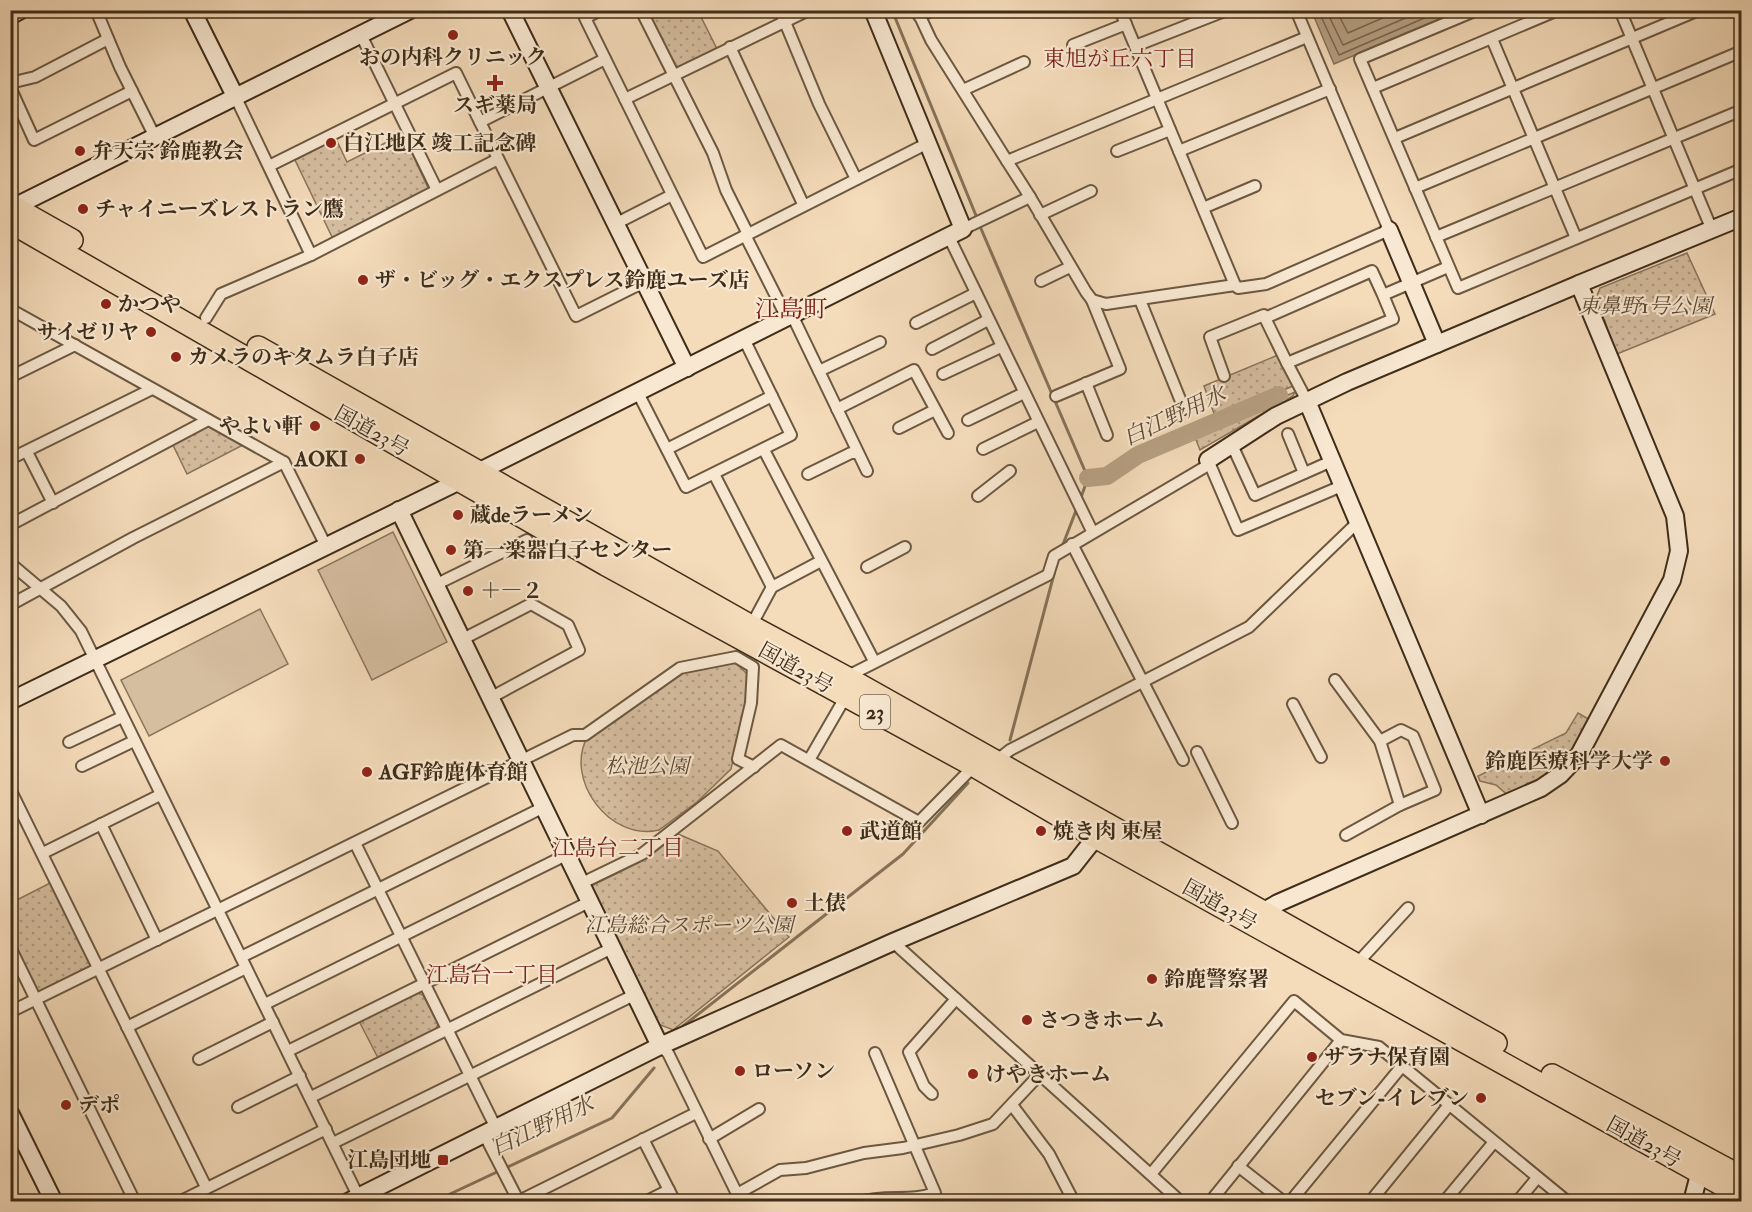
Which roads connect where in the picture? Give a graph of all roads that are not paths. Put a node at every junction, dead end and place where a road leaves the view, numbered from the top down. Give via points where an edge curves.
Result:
1 (21, 10) edge
2 (96, 10) edge
3 (192, 10) edge
4 (410, 10) edge
5 (510, 10) edge
6 (600, 10) edge
7 (642, 10) edge
8 (809, 10) edge
9 (873, 10) edge
10 (933, 10) edge
11 (1120, 10) edge
12 (1227, 10) edge
13 (1296, 10) edge
14 (1477, 10) edge
15 (1558, 10) edge
16 (1620, 10) edge
17 (1699, 10) edge
18 (918, 14) edge
19 (10, 16) edge
20 (782, 16) edge
21 (1126, 24) junction
22 (361, 35) junction
23 (1307, 37) junction
24 (1632, 38) junction
25 (108, 39) junction
26 (1492, 39) junction
27 (1073, 45) dead end
28 (1135, 46) junction
29 (730, 47) junction
30 (1742, 51) edge
31 (605, 59) junction
32 (1024, 62) dead end
33 (674, 74) junction
34 (10, 85) edge
35 (549, 86) junction
36 (1372, 88) junction
37 (1513, 88) junction
38 (1653, 88) junction
39 (1329, 89) junction
40 (963, 90) junction
41 (132, 91) junction
42 (236, 98) junction
43 (1156, 98) junction
44 (625, 99) junction
45 (396, 104) junction
46 (1742, 110) edge
47 (480, 122) junction
48 (1170, 130) junction
49 (155, 137) junction
50 (1395, 138) junction
51 (1533, 138) junction
52 (1674, 138) junction
53 (928, 143) junction
54 (1117, 151) dead end
55 (1179, 151) junction
56 (498, 159) junction
57 (1007, 161) junction
58 (269, 166) junction
59 (1742, 169) edge
60 (856, 179) junction
61 (1255, 186) dead end
62 (1415, 188) junction
63 (1555, 188) junction
64 (1694, 189) junction
65 (437, 190) junction
66 (1091, 191) dead end
67 (672, 195) junction
68 (1030, 197) junction
69 (803, 204) junction
70 (1203, 208) junction
71 (12, 211) edge
72 (1040, 215) junction
73 (1742, 217) edge
74 (617, 223) junction
75 (960, 230) junction
76 (1389, 230) junction
77 (1712, 230) junction
78 (746, 234) junction
79 (1436, 237) junction
80 (1576, 238) junction
81 (311, 255) junction
82 (1070, 267) junction
83 (1448, 267) junction
84 (1041, 281) dead end
85 (644, 282) junction
86 (1411, 283) junction
87 (1579, 284) junction
88 (1235, 285) junction
89 (976, 293) junction
90 (1383, 295) junction
91 (1092, 300) junction
92 (1140, 300) junction
93 (10, 309) edge
94 (1263, 313) junction
95 (789, 317) junction
96 (206, 318) junction
97 (988, 320) junction
98 (916, 323) dead end
99 (744, 339) junction
100 (880, 342) dead end
101 (1437, 344) junction
102 (75, 345) junction
103 (1001, 347) junction
104 (932, 349) dead end
105 (1287, 363) junction
106 (687, 368) junction
107 (819, 371) junction
108 (944, 374) dead end
109 (1224, 376) dead end
110 (10, 378) edge
111 (1086, 383) junction
112 (152, 389) junction
113 (638, 393) junction
114 (1024, 393) junction
115 (772, 396) junction
116 (1056, 396) dead end
117 (1307, 401) junction
118 (837, 409) junction
119 (1184, 409) dead end
120 (935, 410) junction
121 (208, 420) junction
122 (968, 420) dead end
123 (1038, 422) junction
124 (899, 428) dead end
125 (948, 433) dead end
126 (1288, 434) dead end
127 (1107, 435) dead end
128 (1232, 445) junction
129 (667, 449) junction
130 (983, 449) dead end
131 (764, 450) junction
132 (27, 452) junction
133 (857, 453) junction
134 (10, 459) edge
135 (1334, 460) junction
136 (284, 462) junction
137 (1209, 462) junction
138 (480, 471) junction
139 (867, 471) dead end
140 (1010, 471) dead end
141 (1304, 473) junction
142 (714, 474) junction
143 (808, 474) dead end
144 (460, 480) junction
145 (1344, 485) junction
146 (978, 496) dead end
147 (53, 503) junction
148 (399, 510) junction
149 (1359, 521) junction
150 (10, 525) edge
151 (1092, 531) junction
152 (527, 540) dead end
153 (326, 546) junction
154 (1069, 547) junction
155 (905, 548) dead end
156 (821, 561) junction
157 (10, 563) edge
158 (867, 567) dead end
159 (435, 585) junction
160 (772, 587) junction
161 (42, 589) junction
162 (10, 605) edge
163 (751, 626) junction
164 (461, 640) junction
165 (94, 660) junction
166 (874, 661) junction
167 (1335, 680) dead end
168 (1141, 683) junction
169 (846, 686) junction
170 (490, 698) junction
171 (10, 701) edge
172 (1293, 704) dead end
173 (122, 717) junction
174 (134, 741) junction
175 (1380, 741) junction
176 (69, 742) dead end
177 (1197, 752) dead end
178 (1321, 757) dead end
179 (809, 760) junction
180 (1182, 760) dead end
181 (520, 761) junction
182 (996, 761) junction
183 (82, 766) dead end
184 (974, 766) junction
185 (754, 767) junction
186 (10, 789) edge
187 (160, 795) junction
188 (1400, 805) junction
189 (542, 808) junction
190 (1481, 815) junction
191 (1232, 823) dead end
192 (101, 824) junction
193 (1102, 830) junction
194 (1346, 835) dead end
195 (355, 843) junction
196 (43, 853) junction
197 (566, 855) junction
198 (580, 884) junction
199 (378, 890) junction
200 (589, 902) junction
201 (1408, 908) dead end
202 (218, 910) junction
203 (1260, 918) junction
204 (401, 936) junction
205 (158, 940) junction
206 (893, 942) junction
207 (10, 947) edge
208 (612, 948) junction
209 (242, 957) junction
210 (1363, 957) dead end
211 (246, 968) junction
212 (99, 969) junction
213 (424, 984) junction
214 (634, 995) junction
215 (36, 999) junction
216 (956, 999) junction
217 (265, 1004) junction
218 (10, 1012) edge
219 (273, 1022) junction
220 (127, 1027) junction
221 (447, 1029) junction
222 (1341, 1040) junction
223 (660, 1046) junction
224 (288, 1051) junction
225 (875, 1053) dead end
226 (199, 1059) dead end
227 (1402, 1066) junction
228 (1040, 1074) junction
229 (300, 1076) junction
230 (471, 1076) junction
231 (932, 1094) dead end
232 (311, 1097) junction
233 (1012, 1105) junction
234 (1449, 1106) junction
235 (238, 1107) dead end
236 (759, 1109) dead end
237 (10, 1113) edge
238 (696, 1113) junction
239 (327, 1129) junction
240 (490, 1131) junction
241 (643, 1139) junction
242 (709, 1139) junction
243 (1494, 1142) junction
244 (333, 1143) junction
245 (914, 1144) junction
246 (1702, 1164) junction
247 (1238, 1166) junction
248 (1151, 1174) junction
249 (1742, 1177) edge
250 (1537, 1178) junction
251 (206, 1187) junction
252 (669, 1190) junction
253 (1742, 1196) edge
254 (739, 1198) edge
255 (356, 1200) edge
256 (518, 1201) edge
257 (54, 1202) edge
258 (135, 1202) edge
259 (179, 1202) edge
260 (645, 1202) edge
261 (675, 1202) edge
262 (860, 1202) edge
263 (1074, 1202) edge
264 (1181, 1202) edge
265 (1210, 1202) edge
266 (1284, 1202) edge
267 (1290, 1202) edge
268 (1370, 1202) edge
269 (1444, 1202) edge
270 (1517, 1202) edge
271 (1568, 1202) edge
272 (1692, 1202) edge

1 - 19 street
2 - 25 street
3 - 42 street
4 - 22 street
5 - 35 street
6 - 31 street via 585,18
7 - 33 street
8 - 20 street
9 - 53 street
10 - 18 street
11 - 21 street
12 - 28 street
13 - 23 street
14 - 36 street via 1360,59
15 - 26 street
16 - 24 street
17 - 24 street
18 - 40 street
20 - 29 street
20 - 60 street
21 - 27 street
21 - 28 street
22 - 42 street
22 - 45 street
23 - 39 street
23 - 43 street
24 - 37 street
24 - 38 street
25 - 34 street via 35,77
25 - 41 street
26 - 36 street
26 - 37 street
28 - 43 street
29 - 33 street
29 - 69 street
30 - 38 street
31 - 35 street
31 - 44 street
32 - 40 street
33 - 44 street
33 - 78 street via 713,153
34 - 41 street via 34,140
35 - 47 street
35 - 74 street
36 - 50 street
37 - 50 street
37 - 51 street
38 - 51 street
38 - 52 street
39 - 55 street
39 - 76 street
40 - 57 street
41 - 49 street
42 - 49 street
42 - 58 street
43 - 48 street
43 - 57 street
44 - 67 street
45 - 47 street via 456,73
45 - 58 street
45 - 65 street
46 - 52 street
47 - 56 street
48 - 54 street
48 - 55 street
49 - 71 street
50 - 62 street
51 - 62 street
51 - 63 street
52 - 63 street
52 - 64 street
53 - 60 street
53 - 75 street
55 - 70 street
56 - 65 street
56 - 85 street via 576,316
57 - 68 street
58 - 81 street
59 - 64 street
60 - 69 street
61 - 70 street
62 - 79 street
63 - 79 street
63 - 80 street
64 - 77 street
64 - 80 street
65 - 81 street
66 - 72 street
67 - 74 street
67 - 78 street via 703,257
68 - 72 street
68 - 75 street
69 - 78 street
70 - 88 street
71 - 96 highway, 国道23号 / 23
71 - 144 highway, 国道23号 / 23 via 343,416
72 - 82 street
73 - 77 street
74 - 85 street
75 - 89 street
75 - 95 street
76 - 86 street
76 - 88 street via 1266,284 1238,288
77 - 87 street
78 - 95 street
79 - 83 street
80 - 83 street via 1458,288
81 - 96 street via 221,294
82 - 84 street
82 - 91 street
83 - 86 street
85 - 106 street
86 - 90 street
86 - 101 street
87 - 101 street
87 - 190 street via 1675,516 1678,559 1672,580 1579,755 1541,788
88 - 92 street
89 - 97 street
89 - 98 street
90 - 94 street via 1372,272
90 - 105 street via 1392,319
91 - 92 street via 1106,304
91 - 111 street via 1120,369
92 - 119 street
93 - 102 street
94 - 105 street
94 - 109 street via 1210,337
95 - 99 street
95 - 107 street
96 - 138 highway, 国道23号 / 23
97 - 103 street
97 - 104 street
99 - 106 street
99 - 115 street
100 - 107 street
101 - 117 street
102 - 110 street
102 - 112 street
103 - 108 street
103 - 114 street
105 - 117 street
106 - 113 street
107 - 118 street
111 - 116 street
111 - 127 street
112 - 121 street
112 - 132 street
113 - 129 street
113 - 138 street
114 - 122 street
114 - 123 street
115 - 129 street
115 - 131 street via 791,435
117 - 128 street
117 - 135 street
118 - 120 street via 914,370
118 - 133 street
120 - 124 street
120 - 125 street
121 - 136 street
121 - 147 street
123 - 130 street
123 - 151 street
126 - 141 street
128 - 137 street
128 - 141 street via 1255,495
129 - 142 street via 686,487
131 - 142 street
131 - 156 street
132 - 134 street
132 - 147 street
133 - 139 street
133 - 143 street
135 - 141 street
135 - 145 street
136 - 153 street
136 - 161 street via 133,537
137 - 145 street via 1238,530
137 - 151 street
138 - 144 street
138 - 163 highway, 国道23号 / 23
140 - 146 street
142 - 160 street
144 - 148 street
144 - 169 highway, 国道23号 / 23 via 606,565
145 - 149 street
147 - 150 street
148 - 153 street
148 - 159 street
149 - 168 street via 1249,627
149 - 190 street
151 - 154 street
152 - 159 street
153 - 165 street
154 - 166 street via 1054,556 1048,575
154 - 168 street
155 - 158 street
156 - 160 street
156 - 166 street
157 - 161 street
159 - 164 street
160 - 163 street
161 - 162 street
161 - 165 street via 75,622
163 - 169 highway, 国道23号 / 23
164 - 170 street
164 - 170 street via 531,604 568,625 579,650
165 - 171 street
165 - 173 street
166 - 169 street
167 - 175 street
168 - 180 street
168 - 182 street via 1010,750
169 - 179 street
169 - 182 highway, 国道23号 / 23
169 - 184 highway, 国道23号 / 23
170 - 181 street
172 - 178 street
173 - 174 street
173 - 176 street
174 - 183 street
174 - 187 street
175 - 188 street
175 - 188 street via 1401,730 1413,736 1435,790
177 - 191 street
179 - 184 street via 919,822
179 - 185 street via 782,746
181 - 185 street via 573,735 585,735 680,668 736,657 753,668 751,703 738,759
181 - 189 street
181 - 195 street
182 - 193 highway, 国道23号 / 23
184 - 193 highway, 国道23号 / 23
185 - 198 street via 642,854
186 - 196 street
187 - 192 street
187 - 202 street
188 - 194 street
189 - 197 street
189 - 199 street
190 - 203 street
192 - 196 street
192 - 205 street
193 - 203 highway, 国道23号 / 23
193 - 206 street via 1073,866
195 - 199 street
195 - 202 street
196 - 212 street
197 - 198 street
197 - 204 street
198 - 200 street
199 - 204 street
199 - 209 street
200 - 208 street
200 - 213 street
201 - 210 street
202 - 205 street
202 - 209 street
203 - 246 highway, 国道23号 / 23
204 - 213 street
204 - 217 street
205 - 212 street
206 - 216 street
206 - 223 street
207 - 215 street
208 - 214 street
208 - 221 street
209 - 211 street
211 - 217 street
211 - 220 street
212 - 215 street
212 - 220 street
213 - 221 street
213 - 224 street
214 - 223 street
214 - 230 street
215 - 218 street
215 - 258 street
216 - 228 street
216 - 231 street via 909,1052 924,1086
217 - 219 street
219 - 224 street
219 - 226 street
220 - 251 street
221 - 230 street
221 - 232 street
222 - 227 street via 1379,1047
222 - 247 street
222 - 248 street via 1294,1001
223 - 238 street via 668,1053
223 - 240 street
224 - 229 street
225 - 245 street
227 - 234 street
227 - 267 street
228 - 233 street
228 - 248 street
229 - 232 street
229 - 235 street
230 - 240 street
230 - 244 street
232 - 239 street
233 - 245 street via 993,1124 959,1136
233 - 263 street via 1049,1154
234 - 243 street
234 - 268 street
236 - 242 street
237 - 257 street
238 - 241 street
238 - 242 street
239 - 244 street
239 - 251 street
240 - 255 street
240 - 256 street via 499,1164
241 - 252 street
241 - 256 street
242 - 254 street
243 - 250 street
243 - 269 street
244 - 255 street
245 - 254 street via 780,1170
245 - 262 street via 935,1193 920,1199
246 - 249 highway, 国道23号 / 23
246 - 253 highway, 国道23号 / 23
246 - 272 street
247 - 265 street
247 - 266 street
248 - 264 street
250 - 270 street
250 - 271 street
251 - 259 street
252 - 260 street
252 - 261 street

